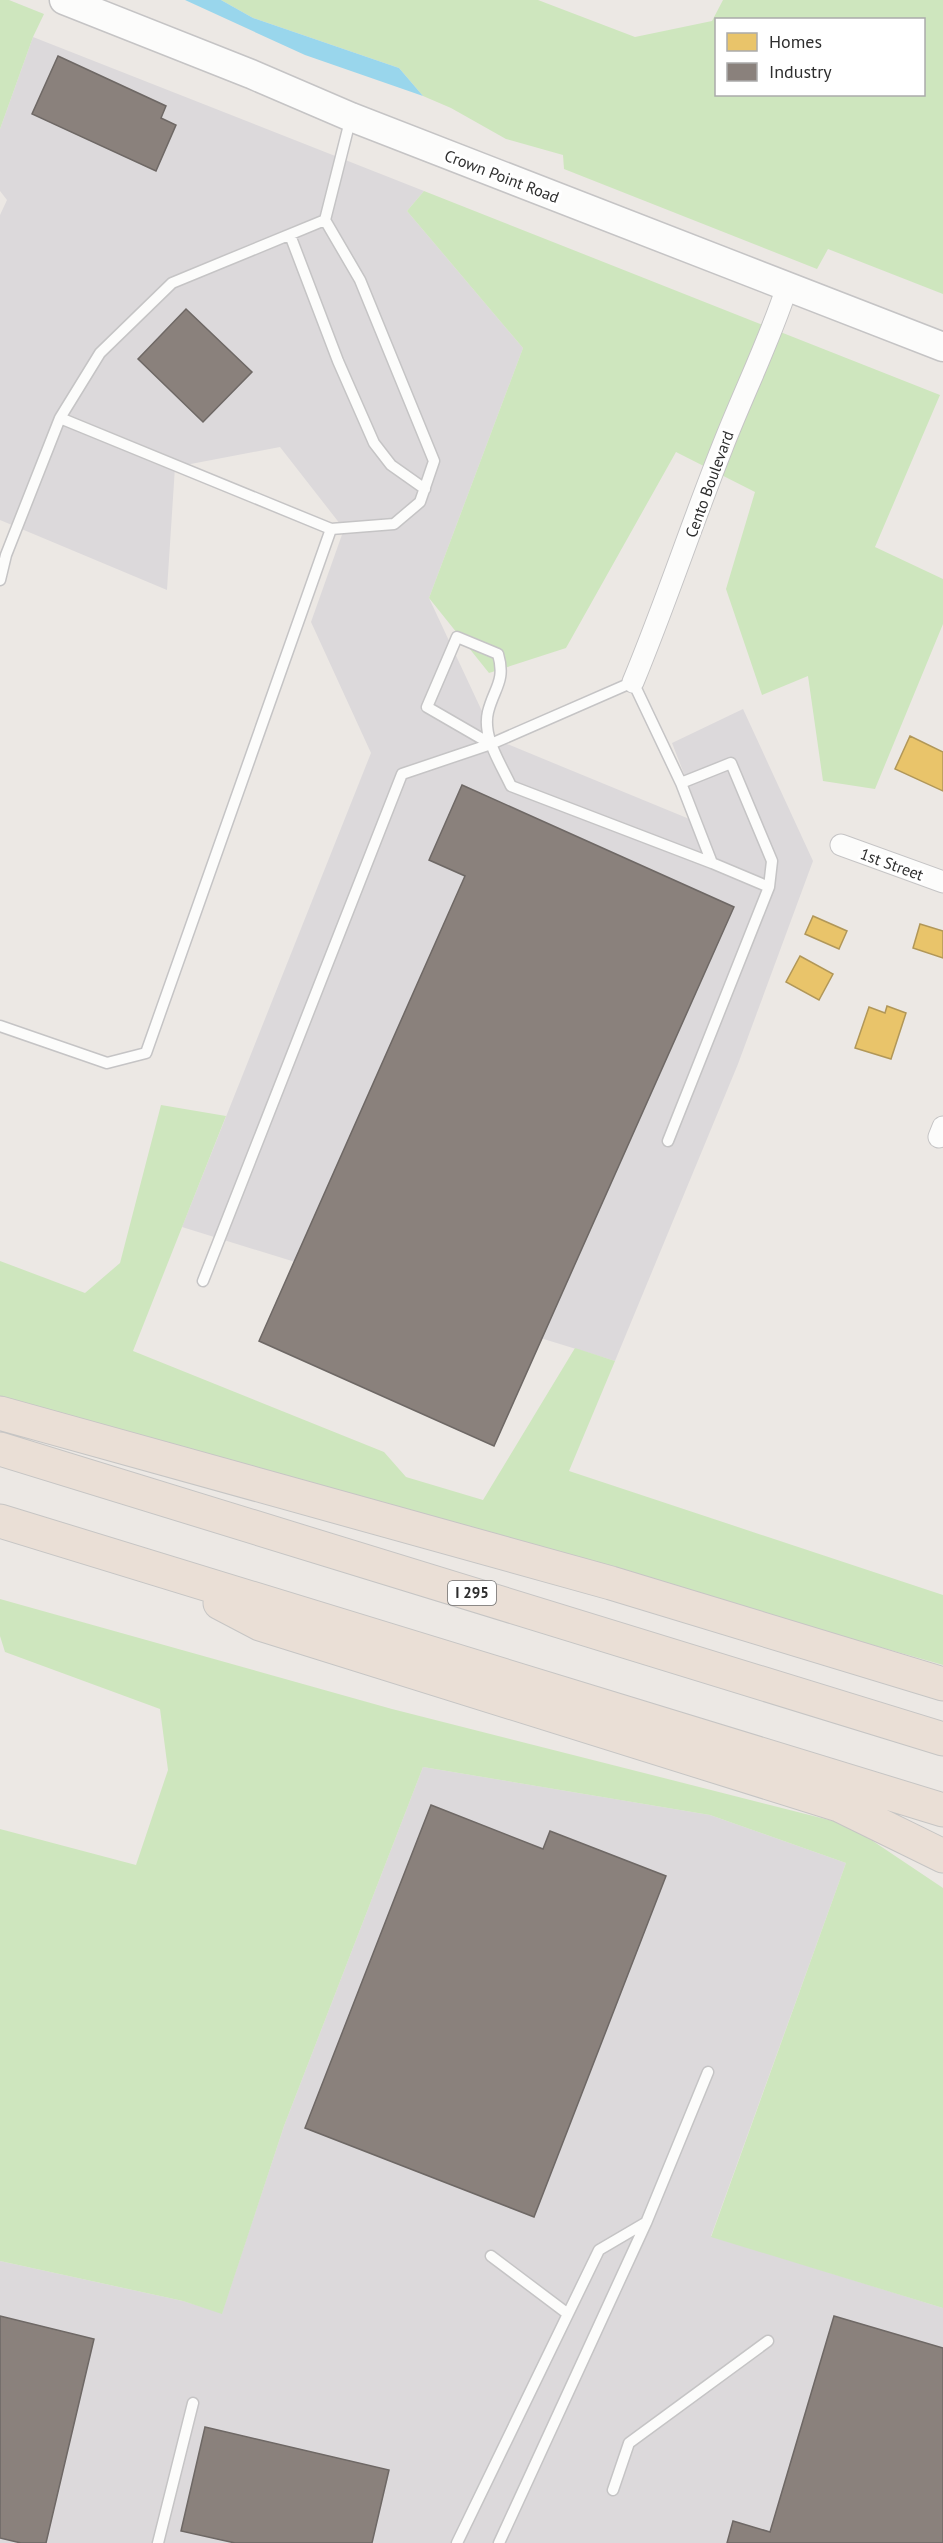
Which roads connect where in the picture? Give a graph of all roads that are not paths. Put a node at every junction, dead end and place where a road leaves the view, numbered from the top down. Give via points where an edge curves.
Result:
1 (64, 0) edge
2 (351, 117) junction
3 (325, 220) junction
4 (290, 235) junction
5 (787, 287) junction
6 (943, 346) edge
7 (60, 418) junction
8 (425, 489) junction
9 (331, 529) junction
10 (0, 580) edge
11 (633, 682) junction
12 (491, 744) junction
13 (681, 783) junction
14 (841, 845) dead end
15 (712, 863) junction
16 (943, 882) edge
17 (769, 887) junction
18 (0, 1026) edge
19 (668, 1141) dead end
20 (203, 1281) dead end
21 (0, 1413) edge
22 (0, 1449) edge
23 (0, 1521) edge
24 (152, 1567) junction
25 (591, 1631) junction
26 (943, 1684) edge
27 (943, 1716) edge
28 (943, 1739) edge
29 (943, 1810) edge
30 (943, 1856) edge
31 (708, 2072) dead end
32 (646, 2223) junction
33 (491, 2256) dead end
34 (568, 2314) junction
35 (768, 2341) dead end
36 (193, 2403) dead end
37 (614, 2490) dead end
38 (158, 2543) edge
39 (457, 2543) edge
40 (499, 2543) edge

1 - 2 main road, Crown Point Road
2 - 3 lane
2 - 5 main road, Crown Point Road
3 - 4 lane
3 - 8 lane via 360,280 434,461
4 - 7 lane via 172,283 100,353
4 - 8 lane via 374,443 391,465
5 - 6 main road, Crown Point Road
5 - 11 street, Cento Boulevard
7 - 9 lane
7 - 10 lane via 6,555
8 - 9 lane via 420,502 394,524
9 - 18 lane via 146,1053 107,1063
11 - 12 lane
11 - 13 lane
12 - 12 lane via 488,714 503,670 498,654 457,637 427,707
12 - 15 lane via 512,786
12 - 20 lane via 402,774
13 - 15 lane
13 - 17 lane via 731,764 772,861
14 - 16 street, 1st Street
15 - 17 lane
17 - 19 lane
21 - 26 highway via 599,1580
22 - 25 highway, I 295
23 - 24 highway
24 - 29 highway
24 - 30 highway via 260,1624 839,1805
25 - 27 highway via 654,1628
25 - 28 highway, I 295
31 - 32 lane
32 - 34 lane via 599,2250
32 - 40 lane
33 - 34 lane
34 - 39 lane
35 - 37 lane via 629,2443
36 - 38 lane

